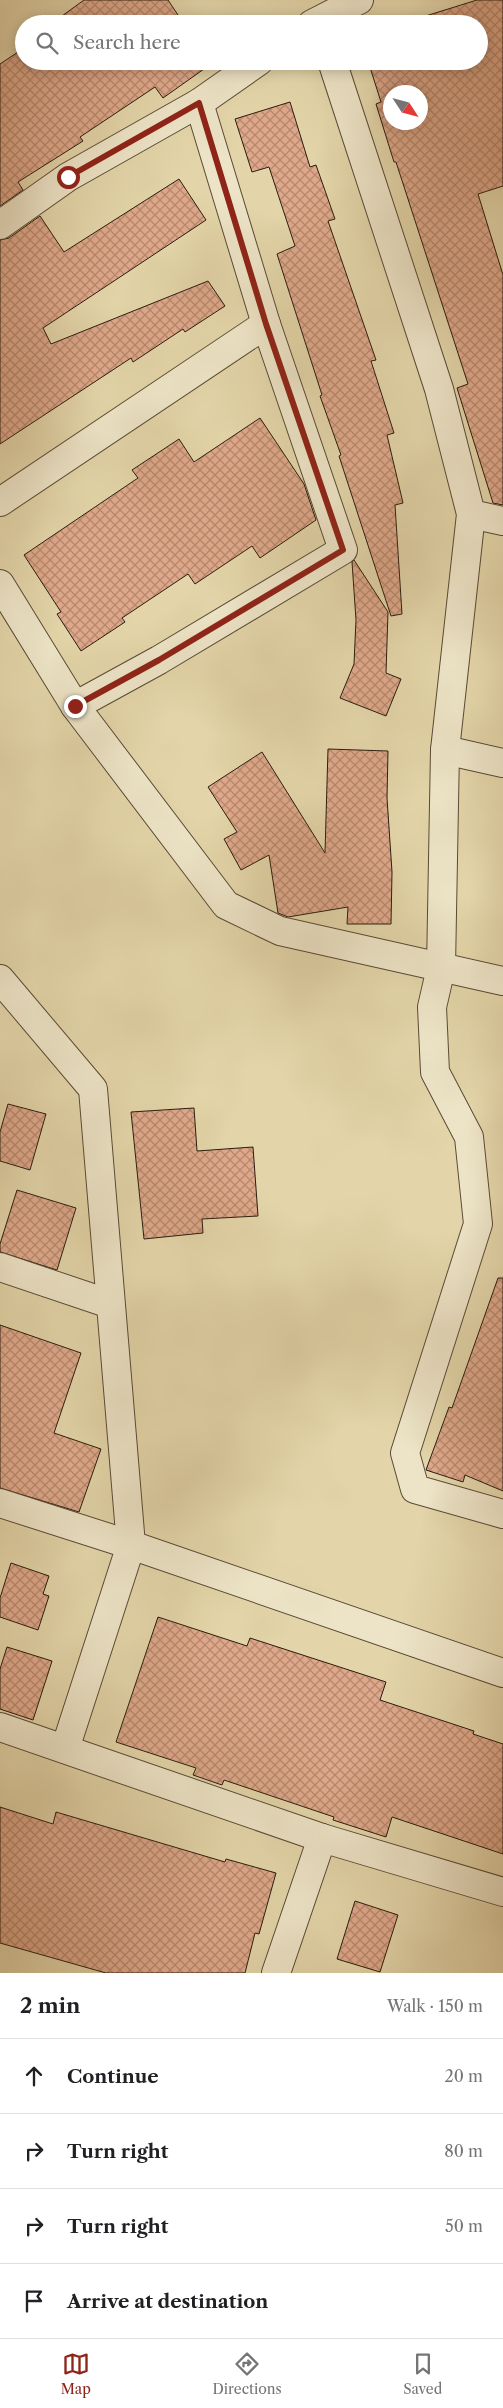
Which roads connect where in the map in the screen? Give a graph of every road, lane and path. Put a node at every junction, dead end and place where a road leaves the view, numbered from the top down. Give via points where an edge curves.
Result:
1 (359, 0) edge
2 (321, 15) edge
3 (246, 70) edge
4 (335, 70) edge
5 (199, 103) junction
6 (0, 225) edge
7 (266, 324) junction
8 (0, 502) edge
9 (471, 514) junction
10 (503, 521) edge
11 (0, 584) edge
12 (75, 706) junction
13 (445, 750) junction
14 (503, 763) edge
15 (441, 968) junction
16 (0, 979) edge
17 (503, 981) edge
18 (0, 1267) edge
19 (110, 1304) junction
20 (0, 1503) edge
21 (503, 1514) edge
22 (131, 1545) junction
23 (503, 1673) edge
24 (0, 1727) edge
25 (66, 1749) junction
26 (322, 1838) junction
27 (503, 1892) edge
28 (276, 1973) edge

1 - 2 street
3 - 5 street
4 - 9 street via 439,389
5 - 6 street via 68,177
5 - 7 street
7 - 8 street
7 - 12 street via 343,550 159,660
9 - 10 street
9 - 13 street
11 - 12 street
12 - 15 street via 226,906 280,931
13 - 14 street
13 - 15 street
15 - 17 street
15 - 21 street via 432,1007 435,1072 469,1137 478,1224 405,1453 415,1489
16 - 19 street via 93,1089
18 - 19 street
19 - 22 street
20 - 22 street
22 - 23 street
22 - 25 street
24 - 25 street
25 - 26 street
26 - 27 street
26 - 28 street

